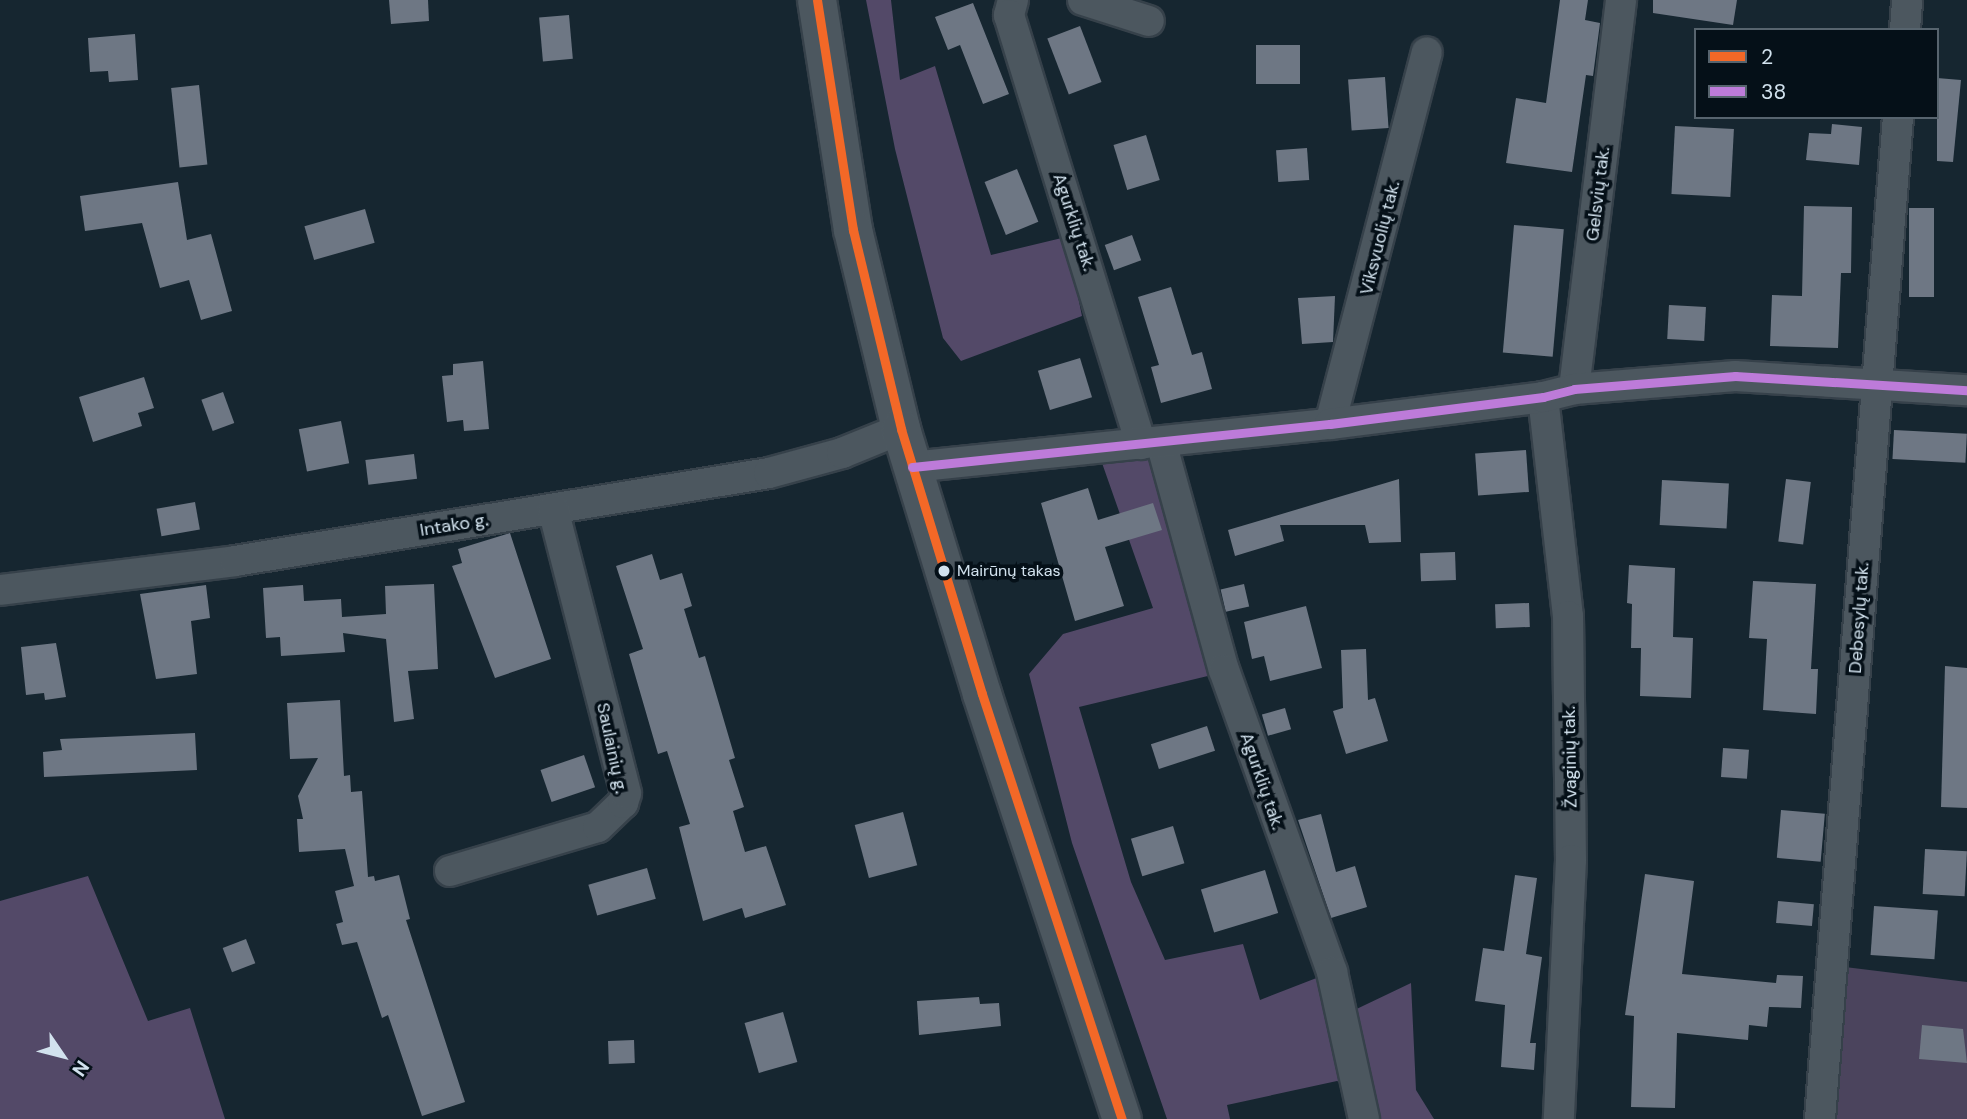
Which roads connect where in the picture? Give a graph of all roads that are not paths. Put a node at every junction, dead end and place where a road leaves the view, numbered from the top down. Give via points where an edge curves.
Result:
1 (817, 0) edge
2 (1013, 0) edge
3 (1083, 0) edge
4 (1621, 0) edge
5 (1907, 0) edge
6 (1149, 21) dead end
7 (1905, 28) edge
8 (1427, 52) dead end
9 (1898, 119) edge
10 (1877, 385) junction
11 (1574, 389) junction
12 (1967, 390) edge
13 (1543, 397) junction
14 (1329, 424) junction
15 (901, 429) junction
16 (1151, 443) junction
17 (912, 467) junction
18 (553, 509) junction
19 (0, 590) edge
20 (450, 870) dead end
21 (1122, 1119) edge
22 (1363, 1119) edge
23 (1559, 1119) edge
24 (1820, 1119) edge

1 - 15 street via 853,230
2 - 16 street, Agurklių tak. via 1009,15
3 - 6 street
4 - 11 street, Gelsvių tak.
5 - 7 street
8 - 14 street, Viksvuolių tak.
9 - 10 street, Debesylų tak.
10 - 11 street via 1735,376
10 - 12 street
10 - 24 street, Debesylų tak.
11 - 13 street
13 - 14 street
13 - 23 street, Žvaginių tak. via 1568,616 1571,860
14 - 16 street
15 - 17 street
15 - 18 street, Intako g. via 842,453 769,473
16 - 17 street
16 - 22 street, Agurklių tak. via 1224,670 1332,972
17 - 21 street
18 - 19 street, Intako g. via 235,561
18 - 20 street, Saulainių g. via 626,793 623,803 598,827

